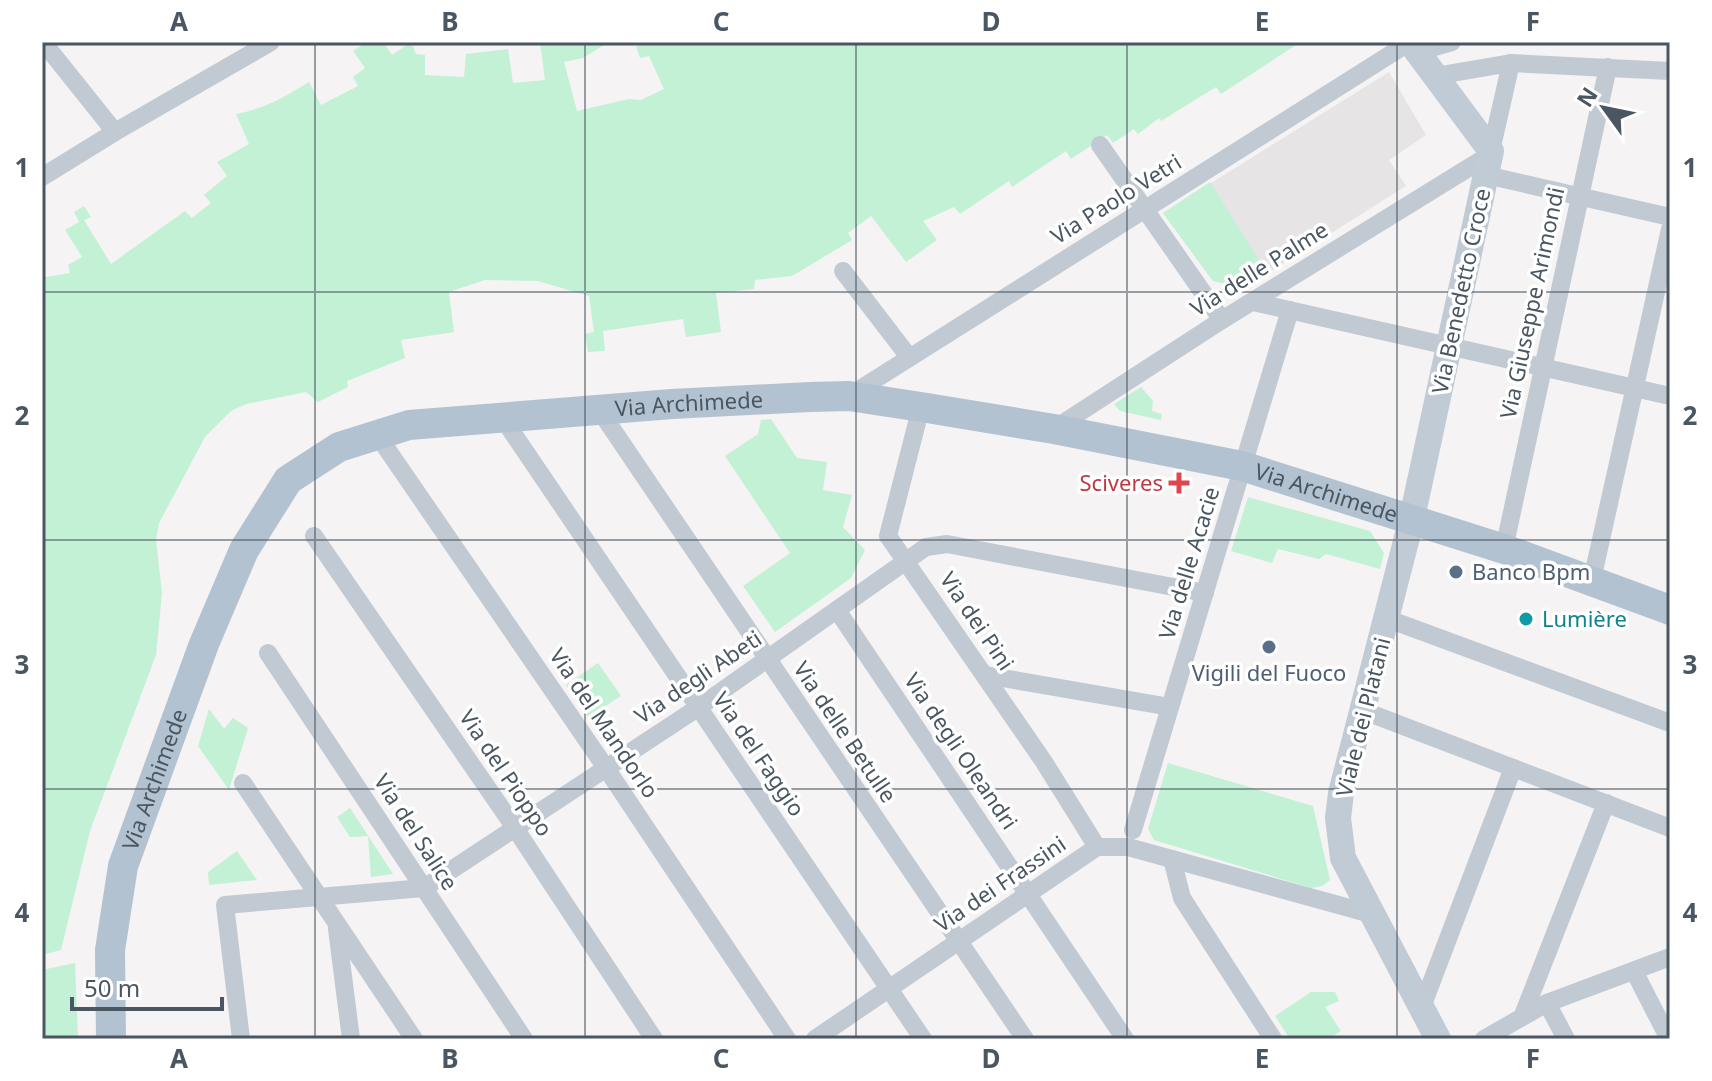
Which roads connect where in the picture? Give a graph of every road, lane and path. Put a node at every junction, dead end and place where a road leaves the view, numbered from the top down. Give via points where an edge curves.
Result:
1 (43, 42) edge
2 (271, 42) edge
3 (1452, 42) edge
4 (1412, 45) edge
5 (1511, 63) junction
6 (1608, 67) junction
7 (1670, 71) edge
8 (1435, 76) junction
9 (115, 132) junction
10 (1100, 145) dead end
11 (1489, 160) junction
12 (42, 177) edge
13 (1580, 196) junction
14 (1145, 209) junction
15 (1670, 217) edge
16 (1670, 229) edge
17 (843, 271) dead end
18 (1253, 302) junction
19 (1290, 310) junction
20 (1222, 320) junction
21 (1449, 346) junction
22 (909, 357) junction
23 (1542, 367) junction
24 (1635, 388) junction
25 (849, 396) junction
26 (1670, 396) edge
27 (921, 407) junction
28 (600, 411) junction
29 (502, 417) junction
30 (1054, 429) junction
31 (378, 436) junction
32 (1242, 466) junction
33 (1412, 518) junction
34 (314, 536) dead end
35 (1504, 549) junction
36 (906, 561) junction
37 (1592, 580) junction
38 (1205, 593) junction
39 (837, 610) junction
40 (1670, 610) edge
41 (1388, 619) junction
42 (268, 653) dead end
43 (767, 659) junction
44 (985, 675) junction
45 (699, 707) junction
46 (1170, 707) junction
47 (1364, 711) junction
48 (1670, 723) edge
49 (606, 768) junction
50 (1513, 768) junction
51 (243, 783) dead end
52 (1606, 803) junction
53 (515, 828) junction
54 (1670, 828) edge
55 (1133, 830) dead end
56 (1097, 847) junction
57 (1172, 859) junction
58 (424, 888) junction
59 (1028, 894) junction
60 (319, 897) junction
61 (1371, 914) junction
62 (336, 922) junction
63 (958, 942) junction
64 (1670, 957) edge
65 (1634, 971) junction
66 (889, 989) junction
67 (1547, 1003) junction
68 (1422, 1007) junction
69 (1523, 1015) junction
70 (111, 1039) edge
71 (241, 1039) edge
72 (351, 1039) edge
73 (414, 1039) edge
74 (524, 1039) edge
75 (654, 1039) edge
76 (787, 1039) edge
77 (815, 1039) edge
78 (923, 1039) edge
79 (1025, 1039) edge
80 (1125, 1039) edge
81 (1273, 1039) edge
82 (1438, 1039) edge
83 (1484, 1039) edge
84 (1566, 1039) edge
85 (1669, 1039) edge

1 - 9 street
2 - 9 street
3 - 4 street, Via Paolo Vetri
4 - 8 street
4 - 14 street, Via Paolo Vetri
5 - 6 street
5 - 8 street
5 - 11 street, Via Benedetto Croce
6 - 7 street
6 - 13 street, Via Giuseppe Arimondi
8 - 11 street
9 - 12 street
10 - 14 street
11 - 13 street
11 - 18 street, Via delle Palme
11 - 21 street, Via Benedetto Croce
13 - 15 street
13 - 23 street, Via Giuseppe Arimondi
14 - 20 street
14 - 22 street, Via Paolo Vetri
16 - 24 street
17 - 22 street
18 - 19 street
18 - 20 street, Via delle Palme
19 - 21 street
19 - 32 street, Via delle Acacie
20 - 30 street, Via delle Palme
21 - 23 street
21 - 33 street, Via Benedetto Croce
22 - 25 street, Via Paolo Vetri
23 - 24 street
23 - 35 street, Via Giuseppe Arimondi
24 - 26 street
24 - 37 street
25 - 27 main road, Via Archimede
25 - 28 main road, Via Archimede
27 - 30 main road, Via Archimede
27 - 36 street, Via dei Pini via 888,536
28 - 29 main road, Via Archimede
28 - 43 street, Via delle Betulle
29 - 31 main road, Via Archimede via 409,425
29 - 45 street, Via del Faggio
30 - 32 main road, Via Archimede
31 - 49 street, Via del Mandorlo
31 - 70 main road, Via Archimede via 339,447 288,480 244,550 123,866 110,950
32 - 33 main road, Via Archimede
32 - 38 street, Via delle Acacie
33 - 35 main road, Via Archimede
33 - 41 street, Viale dei Platani
34 - 53 street, Via del Pioppo
35 - 37 main road, Via Archimede
36 - 38 street, Via degli Abeti via 926,547 947,544
36 - 39 street, Via degli Abeti
36 - 44 street, Via dei Pini
37 - 40 main road, Via Archimede
38 - 46 street, Via delle Acacie
39 - 43 street, Via degli Abeti
39 - 59 street, Via degli Oleandri
41 - 47 street, Viale dei Platani
41 - 48 street
42 - 58 street, Via del Salice
43 - 45 street, Via degli Abeti
43 - 63 street, Via delle Betulle
44 - 46 street
44 - 56 street, Via dei Pini
45 - 49 street, Via degli Abeti
45 - 66 street, Via del Faggio
46 - 55 street, Via delle Acacie
47 - 50 street
47 - 61 street, Viale dei Platani via 1338,818 1343,858
49 - 53 street, Via degli Abeti
49 - 76 street, Via del Mandorlo
50 - 52 street
50 - 68 street
51 - 60 street
52 - 54 street
52 - 69 street
53 - 58 street, Via degli Abeti
53 - 75 street, Via del Pioppo
56 - 57 street, Via dei Frassini via 1128,847
56 - 59 street, Via dei Frassini
57 - 61 street, Via dei Frassini
57 - 81 street via 1182,898
58 - 60 street, Via degli Abeti
58 - 74 street, Via del Salice
59 - 63 street, Via dei Frassini
59 - 80 street, Via degli Oleandri
60 - 62 street
60 - 71 street, Via degli Abeti via 225,905
61 - 68 street, Viale dei Platani
62 - 72 street
62 - 73 street
63 - 66 street, Via dei Frassini
63 - 79 street, Via delle Betulle
64 - 65 street
65 - 67 street
65 - 85 street
66 - 77 street, Via dei Frassini
66 - 78 street, Via del Faggio
67 - 69 street
67 - 84 street
68 - 82 street, Viale dei Platani
69 - 83 street

